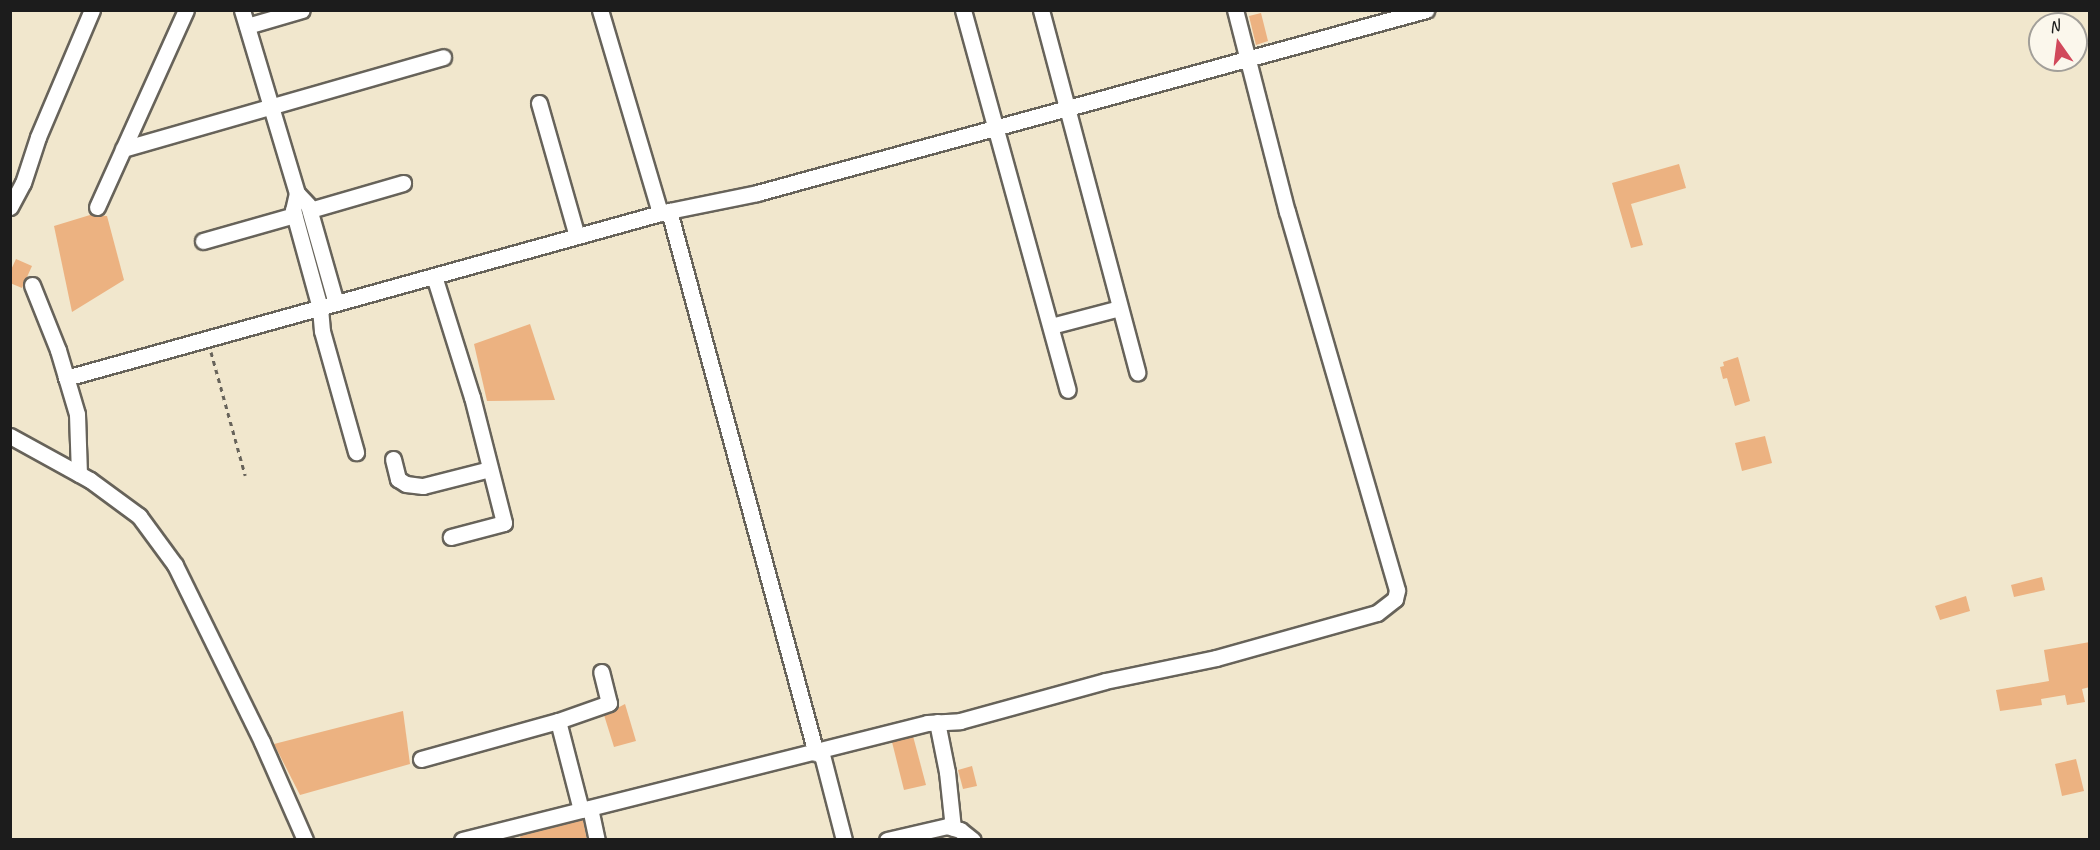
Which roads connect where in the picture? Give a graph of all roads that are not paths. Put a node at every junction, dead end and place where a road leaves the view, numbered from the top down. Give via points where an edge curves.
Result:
1 (92, 10) edge
2 (186, 10) edge
3 (242, 10) edge
4 (302, 10) edge
5 (600, 10) edge
6 (963, 10) edge
7 (1041, 10) edge
8 (1235, 10) edge
9 (1426, 10) edge
10 (247, 26) junction
11 (443, 57) dead end
12 (1248, 61) junction
13 (539, 104) dead end
14 (272, 107) junction
15 (1066, 110) junction
16 (994, 129) junction
17 (123, 149) junction
18 (403, 183) dead end
19 (297, 193) junction
20 (10, 207) edge
21 (97, 207) dead end
22 (310, 210) junction
23 (664, 212) junction
24 (294, 215) junction
25 (577, 236) junction
26 (203, 241) dead end
27 (434, 276) junction
28 (32, 285) dead end
29 (336, 303) junction
30 (320, 308) junction
31 (1120, 308) junction
32 (1051, 326) junction
33 (1137, 372) dead end
34 (66, 378) junction
35 (1068, 390) dead end
36 (10, 436) edge
37 (356, 452) dead end
38 (393, 459) dead end
39 (490, 470) junction
40 (79, 474) junction
41 (451, 537) dead end
42 (601, 672) dead end
43 (558, 721) junction
44 (937, 722) junction
45 (818, 752) junction
46 (421, 759) dead end
47 (585, 809) junction
48 (953, 828) junction
49 (305, 840) edge
50 (462, 840) edge
51 (597, 840) edge
52 (844, 840) edge
53 (887, 840) edge
54 (972, 840) edge

1 - 20 street
2 - 17 street
3 - 10 street
4 - 10 street
5 - 23 street
6 - 16 street
7 - 15 street
8 - 12 street
9 - 12 street
10 - 14 street
11 - 14 street
12 - 15 street
12 - 44 street via 1287,212 1397,590 1395,599 1377,613 1216,658 1105,681 960,721
13 - 25 street
14 - 17 street
14 - 19 street
15 - 16 street
15 - 31 street
16 - 23 street via 757,193
16 - 32 street
17 - 21 street
18 - 22 street
19 - 22 street
19 - 24 street
22 - 29 street
23 - 25 street
23 - 45 street
24 - 26 street
24 - 30 street
25 - 27 street
27 - 29 street
27 - 39 street
28 - 34 street
29 - 30 street
30 - 34 street
30 - 37 street via 322,331
31 - 32 street
31 - 33 street
32 - 35 street
34 - 40 street via 77,414
36 - 40 street
38 - 39 street via 398,479 423,486
39 - 41 street via 504,523
40 - 49 street via 139,516 175,565 262,742
42 - 43 street via 609,703
43 - 46 street
43 - 47 street
44 - 45 street
44 - 48 street
45 - 47 street
45 - 52 street
47 - 50 street
47 - 51 street
48 - 53 street via 932,828
48 - 54 street

